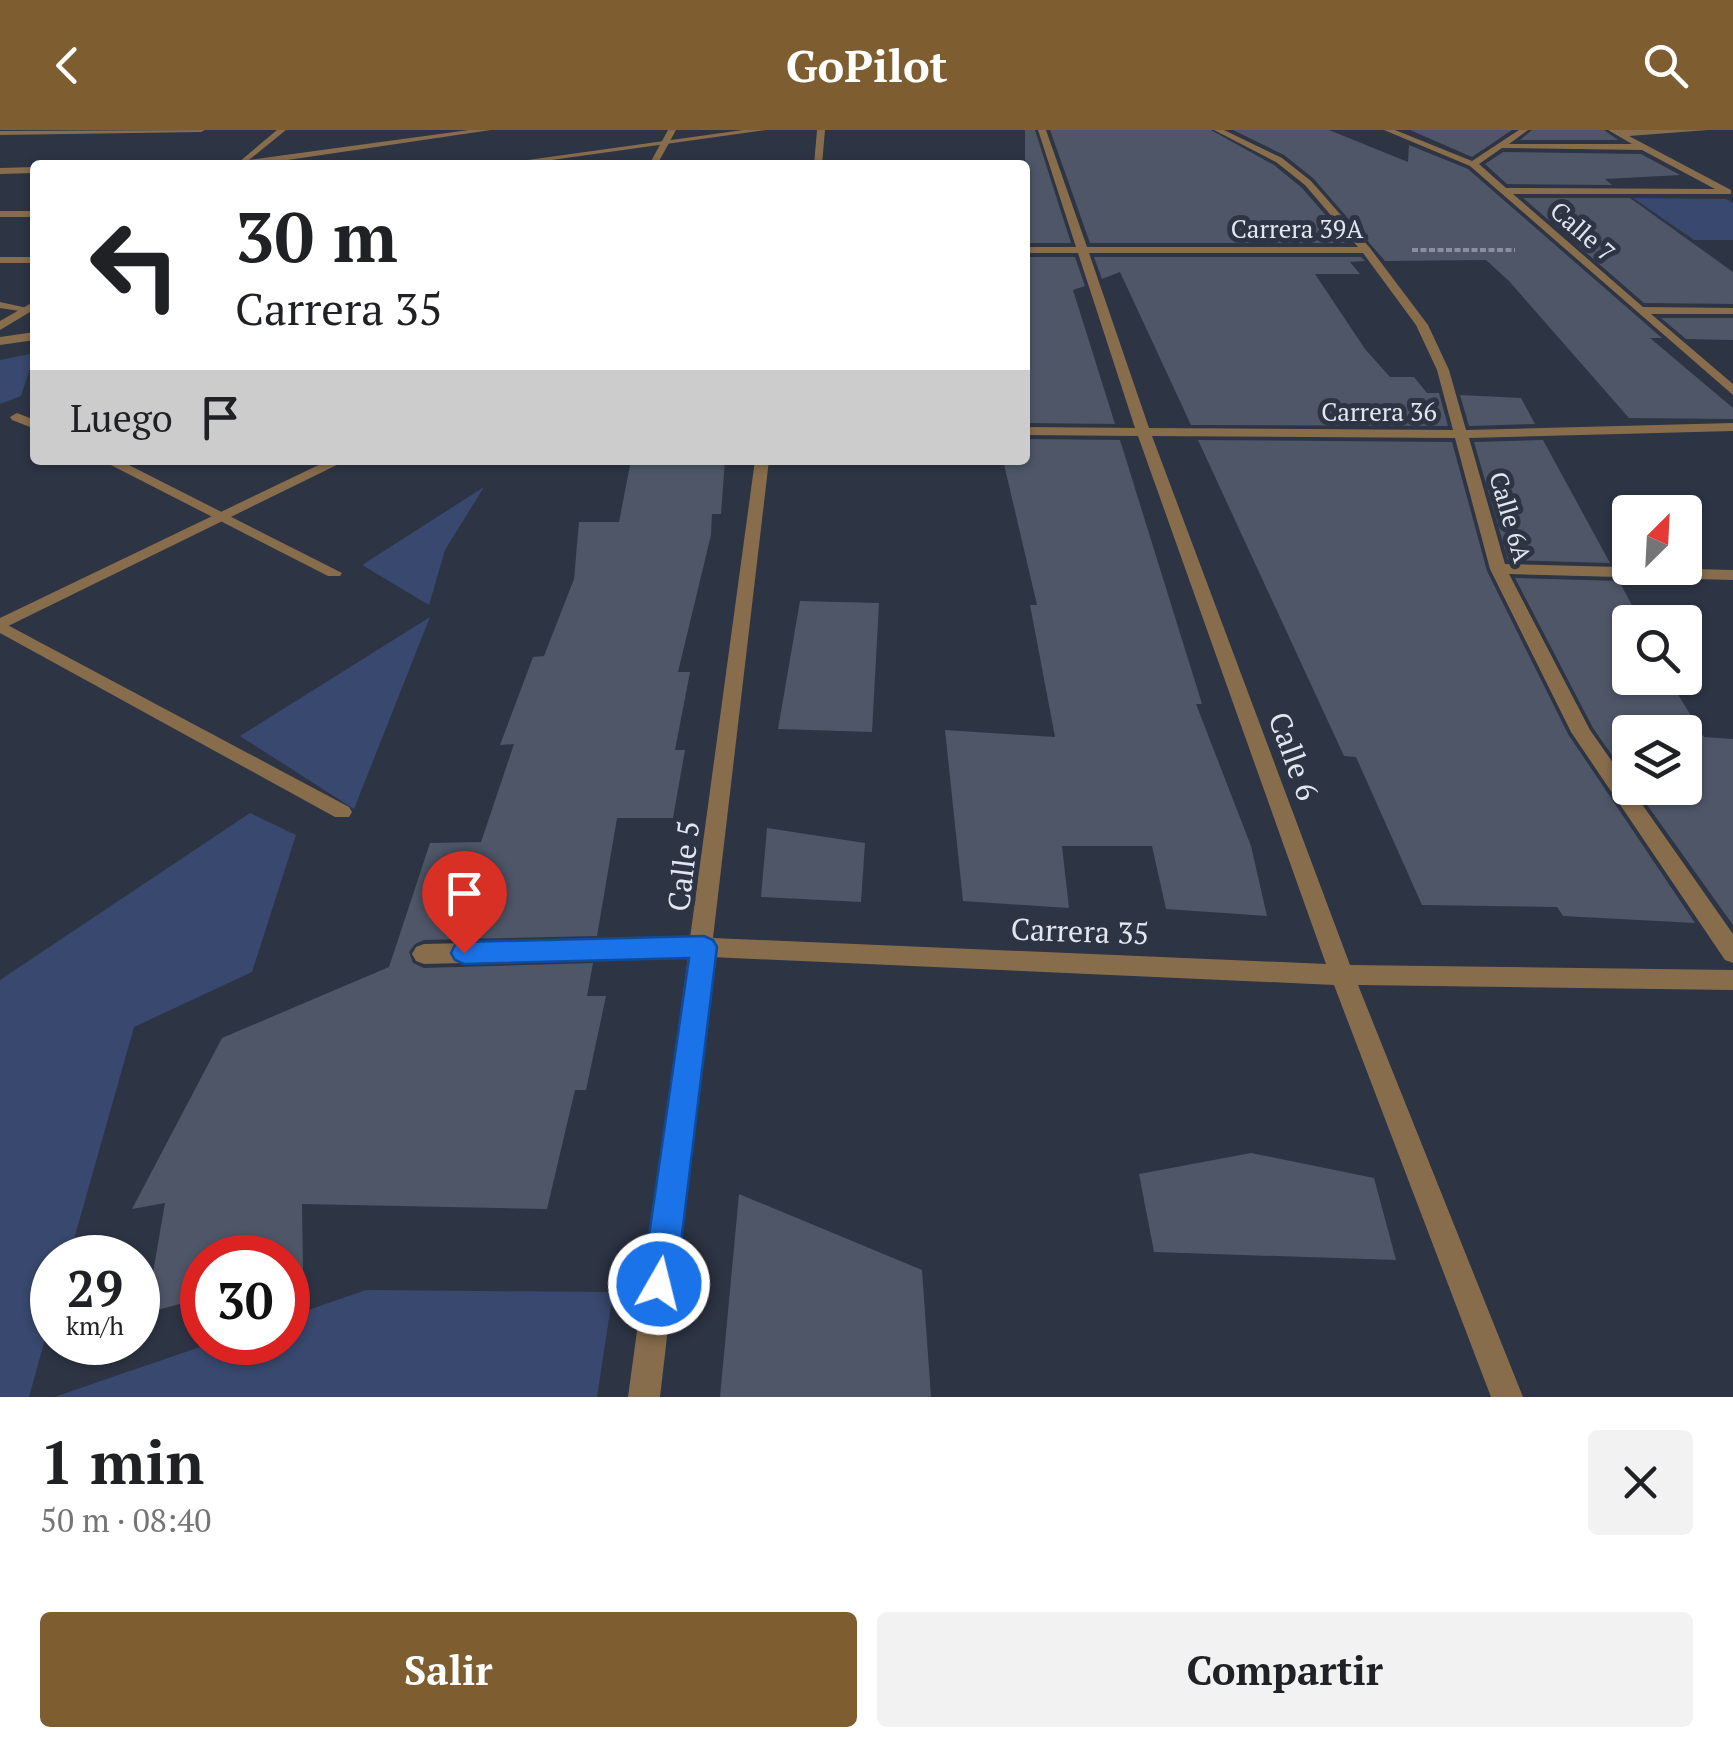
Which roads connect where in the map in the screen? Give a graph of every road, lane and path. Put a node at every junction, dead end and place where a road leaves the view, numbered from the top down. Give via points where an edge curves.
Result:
1 (201, 130) edge
2 (282, 130) edge
3 (487, 130) edge
4 (672, 130) edge
5 (762, 130) edge
6 (822, 130) edge
7 (1042, 130) edge
8 (1218, 130) edge
9 (1388, 130) edge
10 (1524, 130) edge
11 (1704, 130) edge
12 (1616, 132) edge
13 (0, 134) edge
14 (664, 143) junction
15 (1504, 146) junction
16 (1645, 147) junction
17 (243, 160) edge
18 (272, 160) edge
19 (534, 160) edge
20 (656, 160) edge
21 (819, 160) edge
22 (1472, 164) junction
23 (30, 170) edge
24 (0, 171) edge
25 (1504, 191) junction
26 (1731, 194) edge
27 (0, 214) edge
28 (30, 214) edge
29 (1030, 250) edge
30 (1084, 250) junction
31 (1366, 250) junction
32 (1570, 250) junction
33 (0, 260) edge
34 (30, 260) edge
35 (0, 305) edge
36 (30, 306) edge
37 (30, 307) edge
38 (1639, 310) junction
39 (1733, 311) edge
40 (0, 326) edge
41 (30, 337) edge
42 (0, 342) edge
43 (1731, 388) edge
44 (30, 414) edge
45 (30, 423) edge
46 (1733, 426) edge
47 (1030, 430) edge
48 (1144, 433) junction
49 (1462, 434) junction
50 (119, 465) edge
51 (330, 465) edge
52 (761, 465) edge
53 (228, 517) junction
54 (1498, 569) junction
55 (334, 573) dead end
56 (1733, 575) edge
57 (0, 626) edge
58 (342, 812) dead end
59 (704, 947) junction
60 (1733, 953) edge
61 (424, 954) dead end
62 (1342, 975) junction
63 (1733, 980) edge
64 (644, 1397) edge
65 (1506, 1397) edge

1 - 13 street
2 - 17 street
3 - 18 street
4 - 14 street
5 - 14 street
6 - 21 street
7 - 30 street, Calle 6
8 - 31 street, Calle 6A via 1308,183
9 - 22 street, Calle 7
10 - 15 street
11 - 12 street
12 - 16 street
14 - 19 street
14 - 20 street
15 - 16 street
15 - 22 street
16 - 26 street
22 - 25 street, Calle 7
23 - 24 street
25 - 26 street
25 - 32 street, Calle 7
27 - 28 street
29 - 30 street, Carrera 39A
30 - 31 street, Carrera 39A
30 - 48 street, Calle 6
31 - 32 path, Carrera 39A
31 - 49 street, Calle 6A via 1422,325
32 - 38 street, Calle 7
33 - 34 street
35 - 36 street
37 - 40 street
38 - 39 street
38 - 43 street, Calle 7
41 - 42 street
44 - 45 street via 17,417
46 - 49 street, Carrera 36
47 - 48 street, Carrera 36
48 - 49 street, Carrera 36
48 - 62 street, Calle 6
49 - 54 street, Calle 6A
50 - 53 street
51 - 53 street
52 - 59 street, Calle 5
53 - 55 street
53 - 57 street
54 - 56 street
54 - 60 street, Calle 6A via 1580,732
57 - 58 street
59 - 61 street, Carrera 35
59 - 62 street, Carrera 35
59 - 64 street, Calle 5
62 - 63 street, Carrera 35
62 - 65 street, Calle 6

